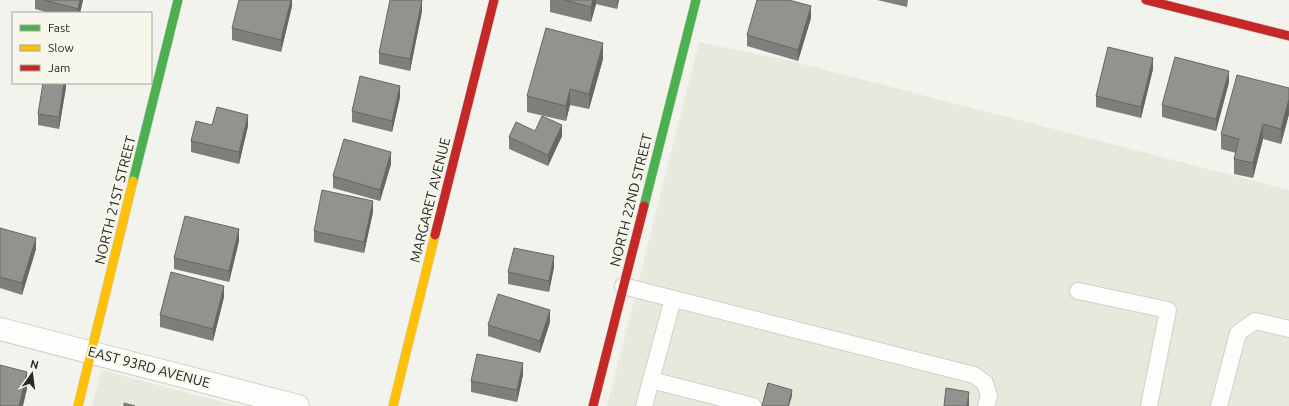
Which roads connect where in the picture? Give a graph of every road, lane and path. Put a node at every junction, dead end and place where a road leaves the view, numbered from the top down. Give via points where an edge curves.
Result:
1 (178, 0) edge
2 (494, 0) edge
3 (696, 0) edge
4 (1146, 0) edge
5 (1289, 36) edge
6 (623, 286) junction
7 (1078, 291) dead end
8 (673, 299) junction
9 (0, 329) edge
10 (1289, 329) edge
11 (92, 352) junction
12 (651, 380) junction
13 (78, 406) edge
14 (298, 406) edge
15 (393, 406) edge
16 (592, 406) edge
17 (644, 406) edge
18 (753, 406) edge
19 (986, 406) edge
20 (1149, 406) edge
21 (1219, 406) edge

1 - 11 street, NORTH 21ST STREET
2 - 15 street, MARGARET AVENUE
3 - 6 street, NORTH 22ND STREET
4 - 5 street
6 - 8 lane
6 - 16 street, NORTH 22ND STREET
7 - 20 lane via 1168,310
8 - 12 lane
8 - 19 lane via 974,376 985,383 989,396
9 - 11 street, EAST 93RD AVENUE
10 - 21 lane via 1255,321 1238,333
11 - 13 street, NORTH 21ST STREET
11 - 14 street, EAST 93RD AVENUE
12 - 17 lane
12 - 18 lane

